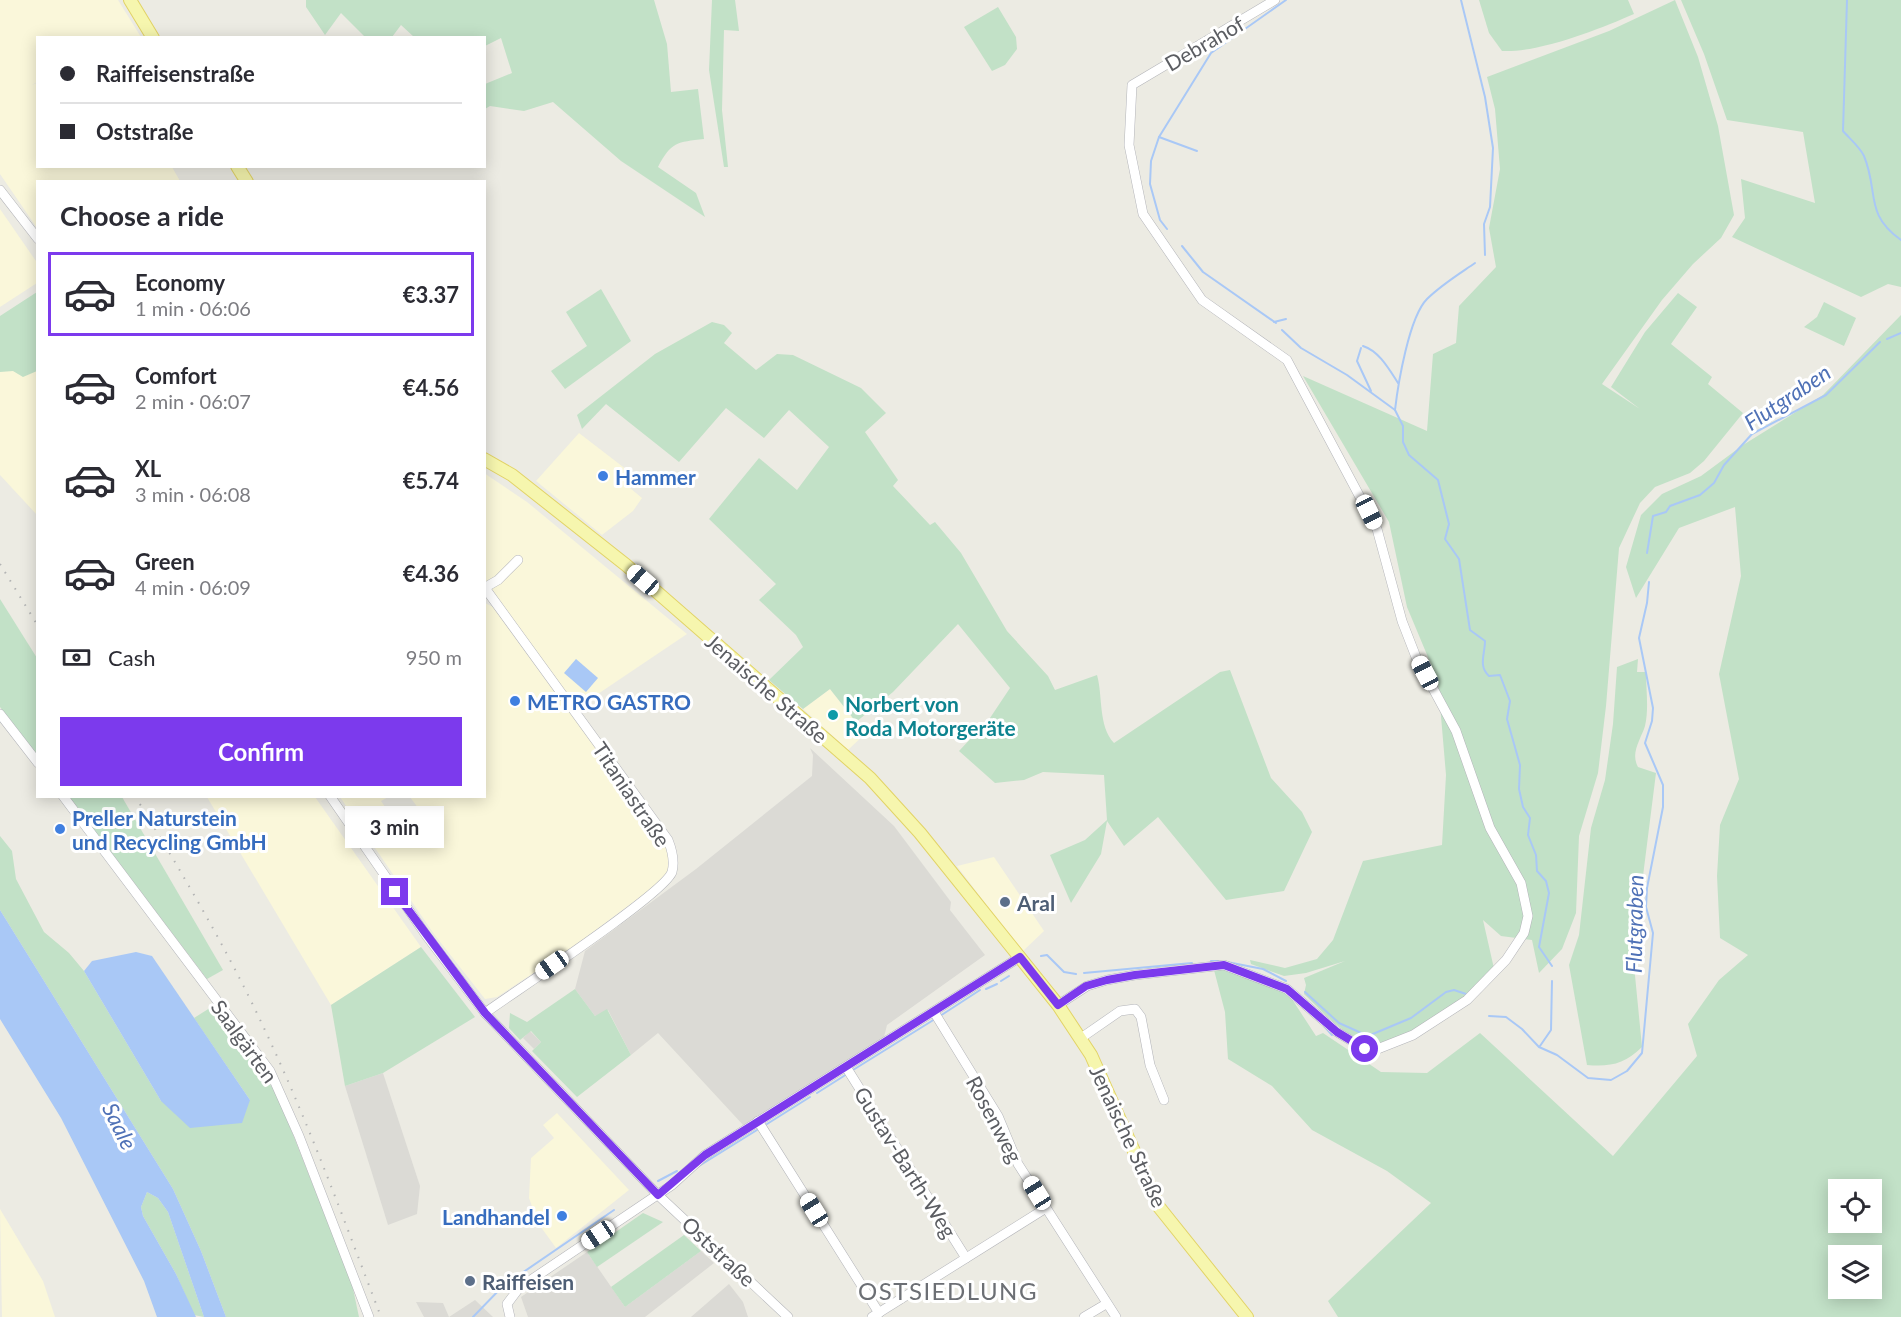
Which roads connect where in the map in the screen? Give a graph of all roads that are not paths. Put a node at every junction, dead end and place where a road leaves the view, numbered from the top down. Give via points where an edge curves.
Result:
1 (130, 0) edge
2 (1275, 0) edge
3 (152, 36) edge
4 (0, 190) edge
5 (36, 236) edge
6 (486, 460) edge
7 (518, 560) dead end
8 (486, 587) edge
9 (486, 589) edge
10 (0, 714) edge
11 (36, 760) edge
12 (65, 798) edge
13 (331, 798) edge
14 (1020, 957) junction
15 (1058, 1005) junction
16 (934, 1012) junction
17 (485, 1013) junction
18 (1081, 1038) junction
19 (846, 1067) junction
20 (1164, 1100) dead end
21 (758, 1121) junction
22 (658, 1195) junction
23 (1046, 1208) junction
24 (966, 1258) junction
25 (1106, 1304) junction
26 (880, 1313) edge
27 (369, 1317) edge
28 (510, 1317) edge
29 (788, 1317) edge
30 (893, 1317) edge
31 (1084, 1317) edge
32 (1116, 1317) edge
33 (1246, 1317) edge

1 - 3 main road
2 - 15 street, Debrahof via 1132,86 1129,145 1143,214 1202,300 1287,360 1377,529 1416,657 1456,731 1490,828 1521,883 1527,903 1524,933 1506,960 1467,1000 1413,1035 1375,1050 1365,1049 1337,1032 1287,989 1224,965 1107,980 1086,986
4 - 5 street
6 - 14 main road, Jenaische Straße via 512,475 626,565 870,778
7 - 8 street, Titaniastraße
9 - 17 street, Titaniastraße via 668,840 674,861 672,873 664,883
10 - 11 street
12 - 27 street, Saalgärten via 270,1071
13 - 17 street, Oststraße
14 - 15 main road, Jenaische Straße
14 - 16 street
15 - 18 main road, Jenaische Straße
16 - 19 street
16 - 23 street, Rosenweg via 998,1116 1018,1164
17 - 22 street, Oststraße
18 - 20 street via 1120,1011 1135,1009 1142,1017 1150,1065
18 - 33 main road, Jenaische Straße via 1159,1206
19 - 21 street
19 - 24 street, Gustav-Barth-Weg
21 - 22 street via 705,1155
21 - 26 street
22 - 28 street via 519,1288 507,1304
22 - 29 street, Oststraße
23 - 24 street
23 - 25 street, Rosenweg
24 - 26 street
25 - 31 street
25 - 32 street, Rosenweg
26 - 30 street

